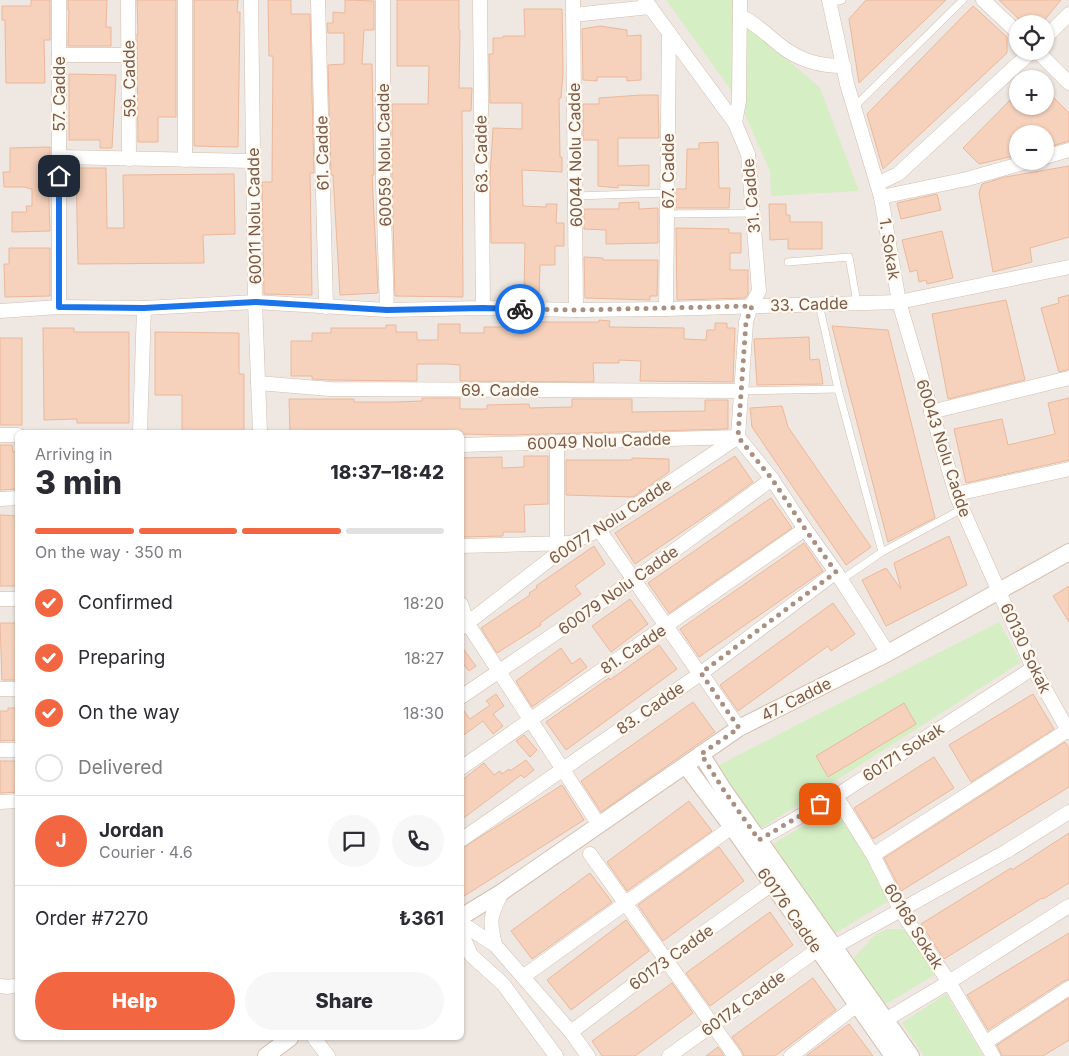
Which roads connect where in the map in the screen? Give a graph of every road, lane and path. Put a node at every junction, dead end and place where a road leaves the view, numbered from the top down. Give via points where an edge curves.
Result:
1 (59, 0) edge
2 (128, 0) edge
3 (185, 0) edge
4 (251, 0) edge
5 (318, 0) edge
6 (383, 0) edge
7 (480, 0) edge
8 (573, 0) edge
9 (740, 0) edge
10 (962, 0) edge
11 (984, 0) edge
12 (834, 1) edge
13 (647, 3) edge
14 (1069, 14) edge
15 (574, 15) junction
16 (740, 16) junction
17 (1009, 24) edge
18 (1054, 29) edge
19 (669, 33) junction
20 (59, 55) junction
21 (128, 56) junction
22 (1022, 60) edge
23 (1045, 60) edge
24 (844, 66) junction
25 (1069, 83) edge
26 (854, 107) junction
27 (735, 123) junction
28 (1069, 150) edge
29 (1054, 154) edge
30 (59, 158) junction
31 (129, 159) junction
32 (185, 160) junction
33 (253, 161) junction
34 (1009, 167) edge
35 (879, 191) junction
36 (667, 192) junction
37 (575, 196) junction
38 (752, 213) junction
39 (667, 214) junction
40 (788, 262) dead end
41 (1069, 267) edge
42 (256, 302) junction
43 (899, 302) junction
44 (857, 303) junction
45 (819, 304) junction
46 (326, 306) junction
47 (752, 306) junction
48 (59, 307) junction
49 (144, 308) junction
50 (483, 308) junction
51 (387, 310) junction
52 (576, 310) junction
53 (666, 310) junction
54 (0, 311) edge
55 (1069, 378) edge
56 (258, 383) junction
57 (838, 389) junction
58 (742, 391) junction
59 (931, 412) junction
60 (140, 430) edge
61 (260, 430) edge
62 (0, 435) edge
63 (15, 435) edge
64 (738, 437) junction
65 (556, 442) junction
66 (464, 445) edge
67 (1069, 469) edge
68 (772, 479) junction
69 (956, 494) junction
70 (15, 498) edge
71 (0, 499) edge
72 (962, 509) junction
73 (805, 529) junction
74 (599, 530) junction
75 (564, 543) junction
76 (464, 546) edge
77 (882, 552) junction
78 (1069, 552) edge
79 (838, 576) junction
80 (634, 580) junction
81 (999, 590) junction
82 (0, 599) edge
83 (15, 599) edge
84 (464, 626) edge
85 (667, 626) junction
86 (888, 653) junction
87 (1033, 668) junction
88 (499, 672) junction
89 (700, 674) junction
90 (0, 688) edge
91 (15, 689) edge
92 (464, 695) edge
93 (530, 720) junction
94 (739, 728) junction
95 (1068, 731) edge
96 (0, 750) edge
97 (15, 750) edge
98 (701, 754) junction
99 (464, 766) edge
100 (686, 766) junction
101 (562, 770) junction
102 (836, 796) junction
103 (0, 802) edge
104 (15, 802) edge
105 (1069, 812) edge
106 (599, 825) junction
107 (732, 827) junction
108 (464, 838) edge
109 (752, 843) junction
110 (590, 854) dead end
111 (873, 855) junction
112 (772, 884) junction
113 (502, 892) junction
114 (625, 904) junction
115 (1069, 906) edge
116 (902, 911) junction
117 (464, 915) edge
118 (464, 925) edge
119 (464, 938) edge
120 (495, 945) junction
121 (834, 947) junction
122 (817, 950) junction
123 (666, 960) junction
124 (524, 976) junction
125 (949, 982) junction
126 (0, 986) edge
127 (15, 986) edge
128 (1069, 988) edge
129 (857, 1005) junction
130 (879, 1024) junction
131 (712, 1025) junction
132 (571, 1032) junction
133 (287, 1040) edge
134 (316, 1040) edge
135 (986, 1042) junction
136 (266, 1056) edge
137 (328, 1056) edge
138 (556, 1056) edge
139 (588, 1056) edge
140 (669, 1056) edge
141 (735, 1056) edge
142 (790, 1056) edge
143 (893, 1056) edge
144 (911, 1056) edge
145 (993, 1056) edge

1 - 20 street, 57. Cadde
2 - 21 street, 59. Cadde
3 - 32 street
4 - 33 street, 60011 Nolu Cadde
5 - 46 street, 61. Cadde
6 - 51 street, 60059 Nolu Cadde
7 - 50 street, 63. Cadde
8 - 15 street, 60044 Nolu Cadde
9 - 16 street
10 - 26 lane
11 - 17 street
12 - 24 street, 1. Sokak
13 - 15 street
13 - 19 street, 31. Cadde
14 - 18 street
15 - 37 street, 60044 Nolu Cadde
16 - 24 street via 806,61
16 - 27 street via 739,101
19 - 27 street, 31. Cadde
19 - 36 street, 67. Cadde
20 - 21 street
20 - 30 street, 57. Cadde
21 - 31 street, 59. Cadde
22 - 35 street
23 - 25 street
24 - 26 street, 1. Sokak
26 - 35 street, 1. Sokak
27 - 38 street, 31. Cadde via 748,154
28 - 29 street
30 - 31 street
30 - 48 street, 57. Cadde
31 - 32 street
32 - 33 street
33 - 42 street, 60011 Nolu Cadde
34 - 35 street via 967,178
35 - 43 street, 1. Sokak
36 - 37 lane
36 - 39 street, 67. Cadde
37 - 52 street, 60044 Nolu Cadde
38 - 39 lane
38 - 47 street, 31. Cadde via 759,291
39 - 53 street, 67. Cadde
40 - 44 lane via 849,256
41 - 43 street, 33. Cadde
42 - 46 street, 33. Cadde
42 - 49 street, 33. Cadde
42 - 56 street, 60011 Nolu Cadde
43 - 44 street, 33. Cadde
43 - 59 street, 60043 Nolu Cadde
44 - 45 street, 33. Cadde
45 - 47 street, 33. Cadde
45 - 57 lane
46 - 51 street, 33. Cadde
47 - 53 street, 33. Cadde
47 - 58 street, 31. Cadde via 746,322
48 - 49 street, 33. Cadde
48 - 54 street, 33. Cadde
49 - 60 street
50 - 51 street, 33. Cadde
50 - 52 street, 33. Cadde
52 - 53 street, 33. Cadde
55 - 59 street
56 - 58 street, 69. Cadde via 330,389
56 - 61 street, 60011 Nolu Cadde
57 - 58 lane
57 - 77 lane
58 - 64 street, 31. Cadde
59 - 69 street, 60043 Nolu Cadde
62 - 63 street
64 - 65 street, 60049 Nolu Cadde
64 - 68 street
64 - 74 street, 60077 Nolu Cadde
65 - 66 street, 60049 Nolu Cadde
65 - 75 street
67 - 69 street
68 - 73 street
68 - 80 street, 60079 Nolu Cadde
69 - 72 street, 60043 Nolu Cadde
70 - 71 street
72 - 77 lane
72 - 81 street, 60043 Nolu Cadde
73 - 79 street
73 - 85 street, 81. Cadde
74 - 75 street, 60077 Nolu Cadde
74 - 80 street
75 - 76 street
75 - 84 street, 60077 Nolu Cadde
77 - 79 lane
78 - 81 street, 47. Cadde
79 - 86 street
79 - 89 street, 83. Cadde
80 - 85 street
80 - 88 street, 60079 Nolu Cadde
81 - 86 street, 47. Cadde
81 - 87 street, 60130 Sokak
82 - 83 street
84 - 88 street
85 - 89 street
85 - 93 street, 81. Cadde
86 - 94 street, 47. Cadde
87 - 95 street, 60130 Sokak
87 - 102 street, 60171 Sokak
88 - 92 street, 60079 Nolu Cadde
88 - 93 street
89 - 94 street
89 - 101 street, 83. Cadde
90 - 91 street
93 - 99 street, 81. Cadde
93 - 101 street
94 - 98 street, 47. Cadde
95 - 111 street
96 - 97 street
98 - 100 street, 47. Cadde
98 - 109 street
100 - 106 street, 47. Cadde
100 - 107 street, 60176 Cadde
101 - 106 street
101 - 108 street, 83. Cadde
102 - 109 street, 60171 Sokak
102 - 111 street, 60168 Sokak
103 - 104 street
105 - 116 street
106 - 113 street, 47. Cadde
107 - 109 street, 60176 Cadde
107 - 114 street
109 - 112 street, 60176 Cadde
109 - 121 street
110 - 114 street
111 - 116 street, 60168 Sokak
112 - 122 street, 60176 Cadde
112 - 123 street, 60173 Cadde
113 - 117 street, 47. Cadde
113 - 120 street via 490,924
114 - 123 street
114 - 124 street
115 - 125 street
116 - 121 street
116 - 125 street, 60168 Sokak
118 - 120 street
119 - 138 street via 472,955 502,984
120 - 124 street
121 - 130 street
122 - 129 street, 60176 Cadde
122 - 131 street, 60174 Cadde
123 - 131 street
123 - 132 street, 60173 Cadde
124 - 132 street
125 - 130 street
125 - 135 street, 60168 Sokak
126 - 127 street
128 - 135 street
129 - 130 street, 60176 Cadde
129 - 142 street
130 - 143 street, 60176 Cadde
130 - 144 street
131 - 140 street, 60174 Cadde
131 - 141 street
132 - 139 street
133 - 136 street
134 - 137 street
135 - 145 street, 60168 Sokak

